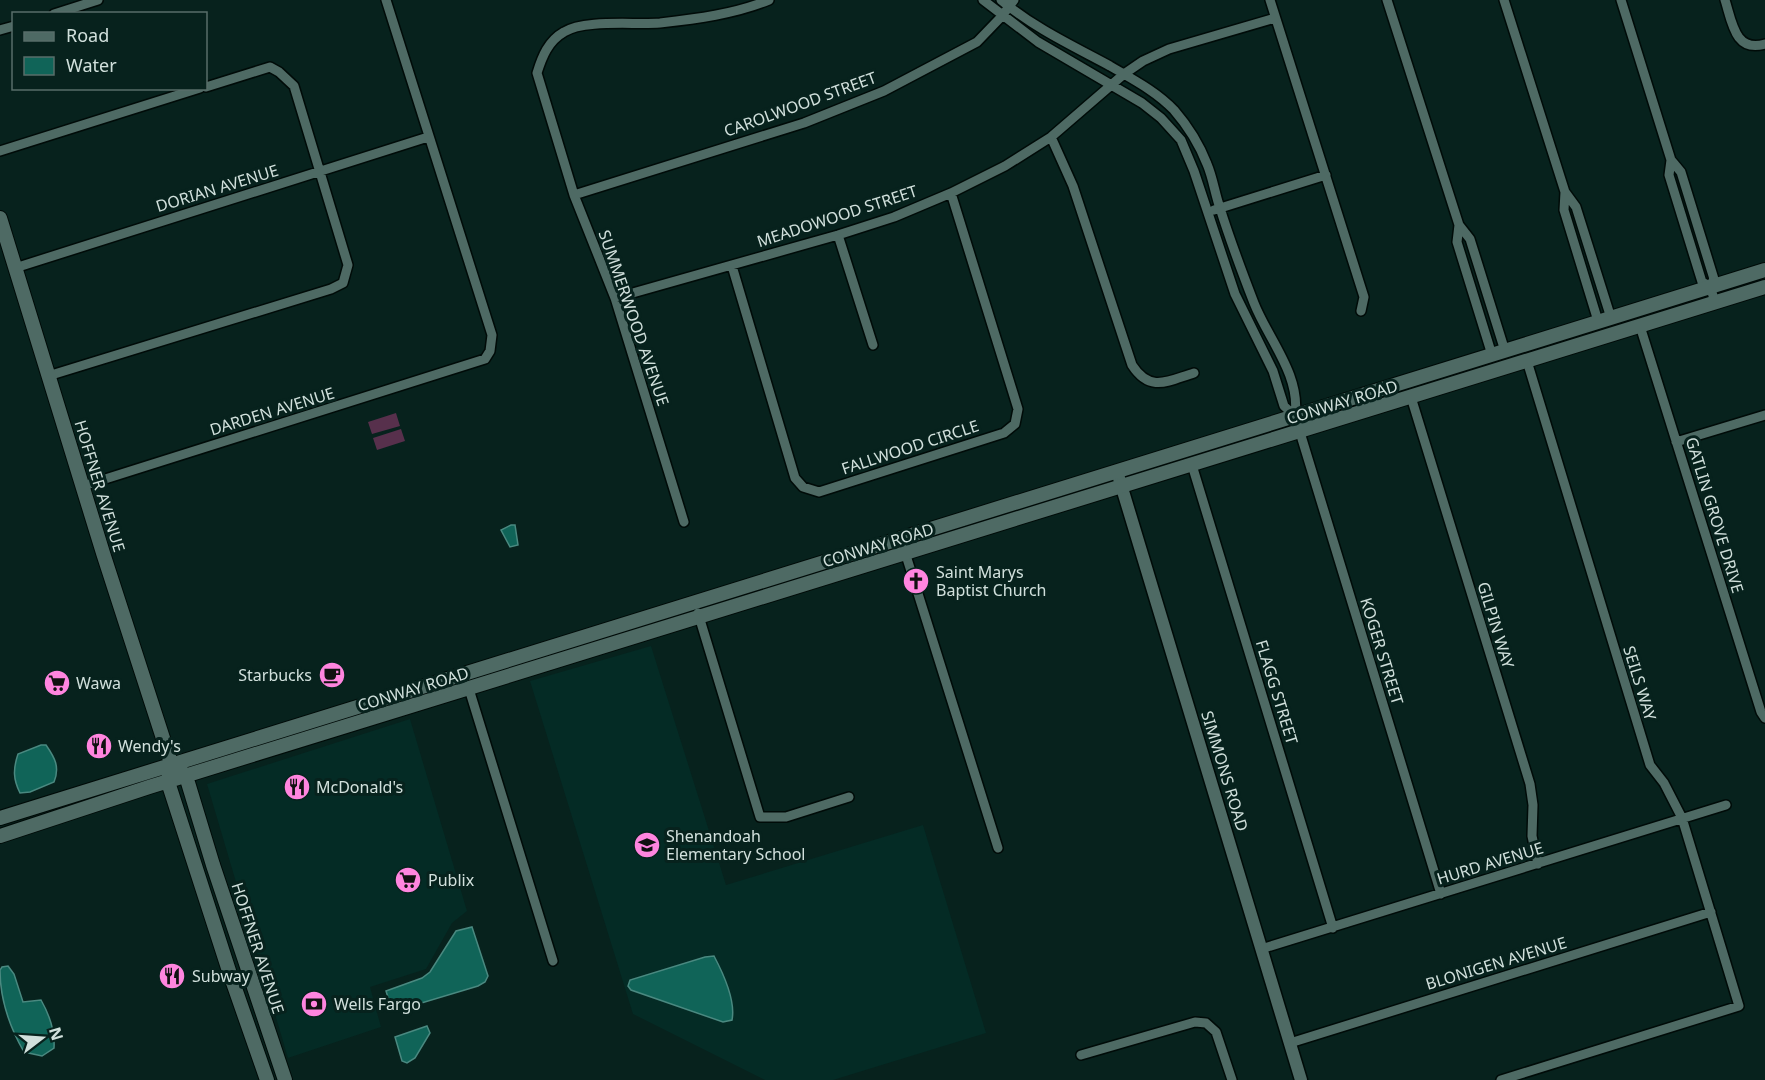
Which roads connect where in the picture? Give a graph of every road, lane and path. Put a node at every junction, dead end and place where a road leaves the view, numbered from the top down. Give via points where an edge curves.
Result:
1 (98, 0) edge
2 (386, 0) edge
3 (769, 0) edge
4 (983, 0) edge
5 (1270, 0) edge
6 (1387, 0) edge
7 (1504, 0) edge
8 (1621, 0) edge
9 (1725, 0) edge
10 (1008, 2) edge
11 (60, 12) edge
12 (1002, 16) junction
13 (1275, 18) junction
14 (1765, 44) edge
15 (1124, 74) junction
16 (1112, 84) junction
17 (207, 87) edge
18 (194, 90) edge
19 (1051, 136) junction
20 (428, 138) junction
21 (0, 152) edge
22 (319, 172) junction
23 (1326, 175) junction
24 (951, 193) junction
25 (574, 195) junction
26 (1220, 208) junction
27 (1206, 212) junction
28 (0, 218) edge
29 (838, 235) junction
30 (732, 266) junction
31 (15, 268) junction
32 (1765, 270) edge
33 (1710, 286) junction
34 (1765, 287) edge
35 (615, 298) junction
36 (1675, 298) junction
37 (1715, 302) junction
38 (1361, 311) dead end
39 (1604, 320) junction
40 (1640, 326) junction
41 (1574, 329) junction
42 (873, 345) dead end
43 (1498, 353) junction
44 (1527, 361) junction
45 (1194, 373) dead end
46 (48, 376) junction
47 (1450, 385) junction
48 (1411, 397) junction
49 (1765, 415) edge
50 (1295, 416) junction
51 (1300, 432) junction
52 (1676, 442) junction
53 (1192, 465) junction
54 (1117, 472) junction
55 (82, 486) junction
56 (1122, 487) junction
57 (684, 522) dead end
58 (901, 538) junction
59 (906, 554) junction
60 (695, 602) junction
61 (700, 617) junction
62 (554, 645) junction
63 (536, 651) junction
64 (555, 662) junction
65 (467, 672) junction
66 (469, 689) junction
67 (392, 695) junction
68 (395, 712) junction
69 (1763, 715) edge
70 (334, 731) junction
71 (171, 763) junction
72 (186, 776) junction
73 (168, 782) junction
74 (849, 797) dead end
75 (1726, 804) dead end
76 (6, 816) edge
77 (1682, 818) junction
78 (0, 830) edge
79 (0, 836) edge
80 (998, 848) dead end
81 (1538, 864) junction
82 (1441, 894) junction
83 (1711, 912) junction
84 (1333, 928) junction
85 (1261, 949) junction
86 (553, 962) dead end
87 (1290, 1043) junction
88 (1081, 1055) dead end
89 (267, 1080) edge
90 (285, 1080) edge
91 (1232, 1080) edge
92 (1301, 1080) edge
93 (1501, 1080) edge

1 - 11 street
2 - 20 street
3 - 25 street, SUMMERWOOD AVENUE via 719,14 659,23 579,26 554,39 542,54 537,73
4 - 12 street
5 - 13 street
6 - 43 street via 1459,225 1470,239
7 - 39 street via 1564,192 1576,207
8 - 33 street via 1671,160 1669,176 1702,283
9 - 14 street via 1736,33 1744,43 1755,47
10 - 12 street, CAROLWOOD STREET
10 - 15 street via 1038,27
12 - 16 street via 1038,42
12 - 25 street, CAROLWOOD STREET via 977,42 884,91 804,123
13 - 15 street, MEADOWOOD STREET via 1169,49
13 - 23 street
15 - 16 street, MEADOWOOD STREET
15 - 26 street via 1174,110 1192,134 1207,164
16 - 19 street, MEADOWOOD STREET
16 - 27 street via 1161,118 1181,140
17 - 22 street via 270,67 279,72 294,86
18 - 21 street
19 - 24 street, MEADOWOOD STREET via 1005,166
19 - 45 street via 1073,186 1138,375 1159,384
20 - 22 street, DORIAN AVENUE
20 - 55 street, DARDEN AVENUE via 492,335 485,359
22 - 31 street, DORIAN AVENUE
22 - 46 street via 348,265 343,283
23 - 26 street
23 - 38 street via 1364,297
24 - 29 street, MEADOWOOD STREET
24 - 30 street, FALLWOOD CIRCLE via 1018,408 1015,424 1004,433 819,492 803,487 795,478
25 - 35 street, SUMMERWOOD AVENUE
26 - 27 street
26 - 50 street via 1254,304 1291,381 1297,402
27 - 50 street via 1284,406
28 - 31 main road, HOFFNER AVENUE
29 - 30 street, MEADOWOOD STREET
29 - 42 street
30 - 35 street, MEADOWOOD STREET
31 - 46 main road, HOFFNER AVENUE
32 - 33 main road, CONWAY ROAD
33 - 36 main road, CONWAY ROAD
33 - 37 street
34 - 37 main road, CONWAY ROAD
35 - 57 street, SUMMERWOOD AVENUE
36 - 39 main road, CONWAY ROAD
36 - 40 main road via 1648,314
37 - 40 main road, CONWAY ROAD
39 - 41 main road, CONWAY ROAD
40 - 44 main road, CONWAY ROAD
40 - 52 street, GATLIN GROVE DRIVE
41 - 43 main road, CONWAY ROAD
41 - 44 main road via 1539,349
43 - 47 main road via 1492,362
43 - 50 main road, CONWAY ROAD
44 - 47 main road, CONWAY ROAD
44 - 77 street, SEILS WAY via 1650,765
46 - 55 main road, HOFFNER AVENUE
47 - 48 main road, CONWAY ROAD
48 - 51 main road, CONWAY ROAD
48 - 81 street, GILPIN WAY via 1530,784 1532,836
49 - 52 street
50 - 51 street, KOGER STREET
50 - 54 main road, CONWAY ROAD
51 - 53 main road, CONWAY ROAD
51 - 82 street, KOGER STREET
52 - 69 street, GATLIN GROVE DRIVE
53 - 56 main road, CONWAY ROAD
53 - 84 street, FLAGG STREET
54 - 56 street, SIMMONS ROAD
54 - 58 main road, CONWAY ROAD
55 - 71 main road, HOFFNER AVENUE
56 - 59 main road, CONWAY ROAD
56 - 85 street, SIMMONS ROAD
58 - 59 street
58 - 60 main road, CONWAY ROAD
59 - 61 main road, CONWAY ROAD
59 - 80 street
60 - 61 street
60 - 62 main road, CONWAY ROAD
61 - 64 main road, CONWAY ROAD
61 - 74 street via 760,817 786,817
62 - 63 main road, CONWAY ROAD
62 - 64 street
63 - 64 street
63 - 65 main road, CONWAY ROAD
64 - 66 main road, CONWAY ROAD
65 - 67 main road, CONWAY ROAD
65 - 68 main road via 446,686 403,699
66 - 68 main road, CONWAY ROAD
66 - 86 street
67 - 70 main road via 380,709 352,718
67 - 71 main road, CONWAY ROAD
68 - 70 main road, CONWAY ROAD
70 - 72 main road, CONWAY ROAD
71 - 72 main road
71 - 73 main road, HOFFNER AVENUE
71 - 76 main road, CONWAY ROAD
72 - 73 main road, CONWAY ROAD
72 - 90 main road, HOFFNER AVENUE
73 - 79 main road, CONWAY ROAD
73 - 89 main road, HOFFNER AVENUE
75 - 77 street, HURD AVENUE
76 - 78 main road via 9,820
77 - 81 street, HURD AVENUE
77 - 83 street, SEILS WAY
81 - 82 street, HURD AVENUE
82 - 84 street, HURD AVENUE
83 - 87 street, BLONIGEN AVENUE
83 - 93 street, SEILS WAY via 1740,1006
84 - 85 street, HURD AVENUE
85 - 87 street, SIMMONS ROAD
87 - 92 street, SIMMONS ROAD
88 - 91 street via 1195,1022 1206,1023 1216,1032

